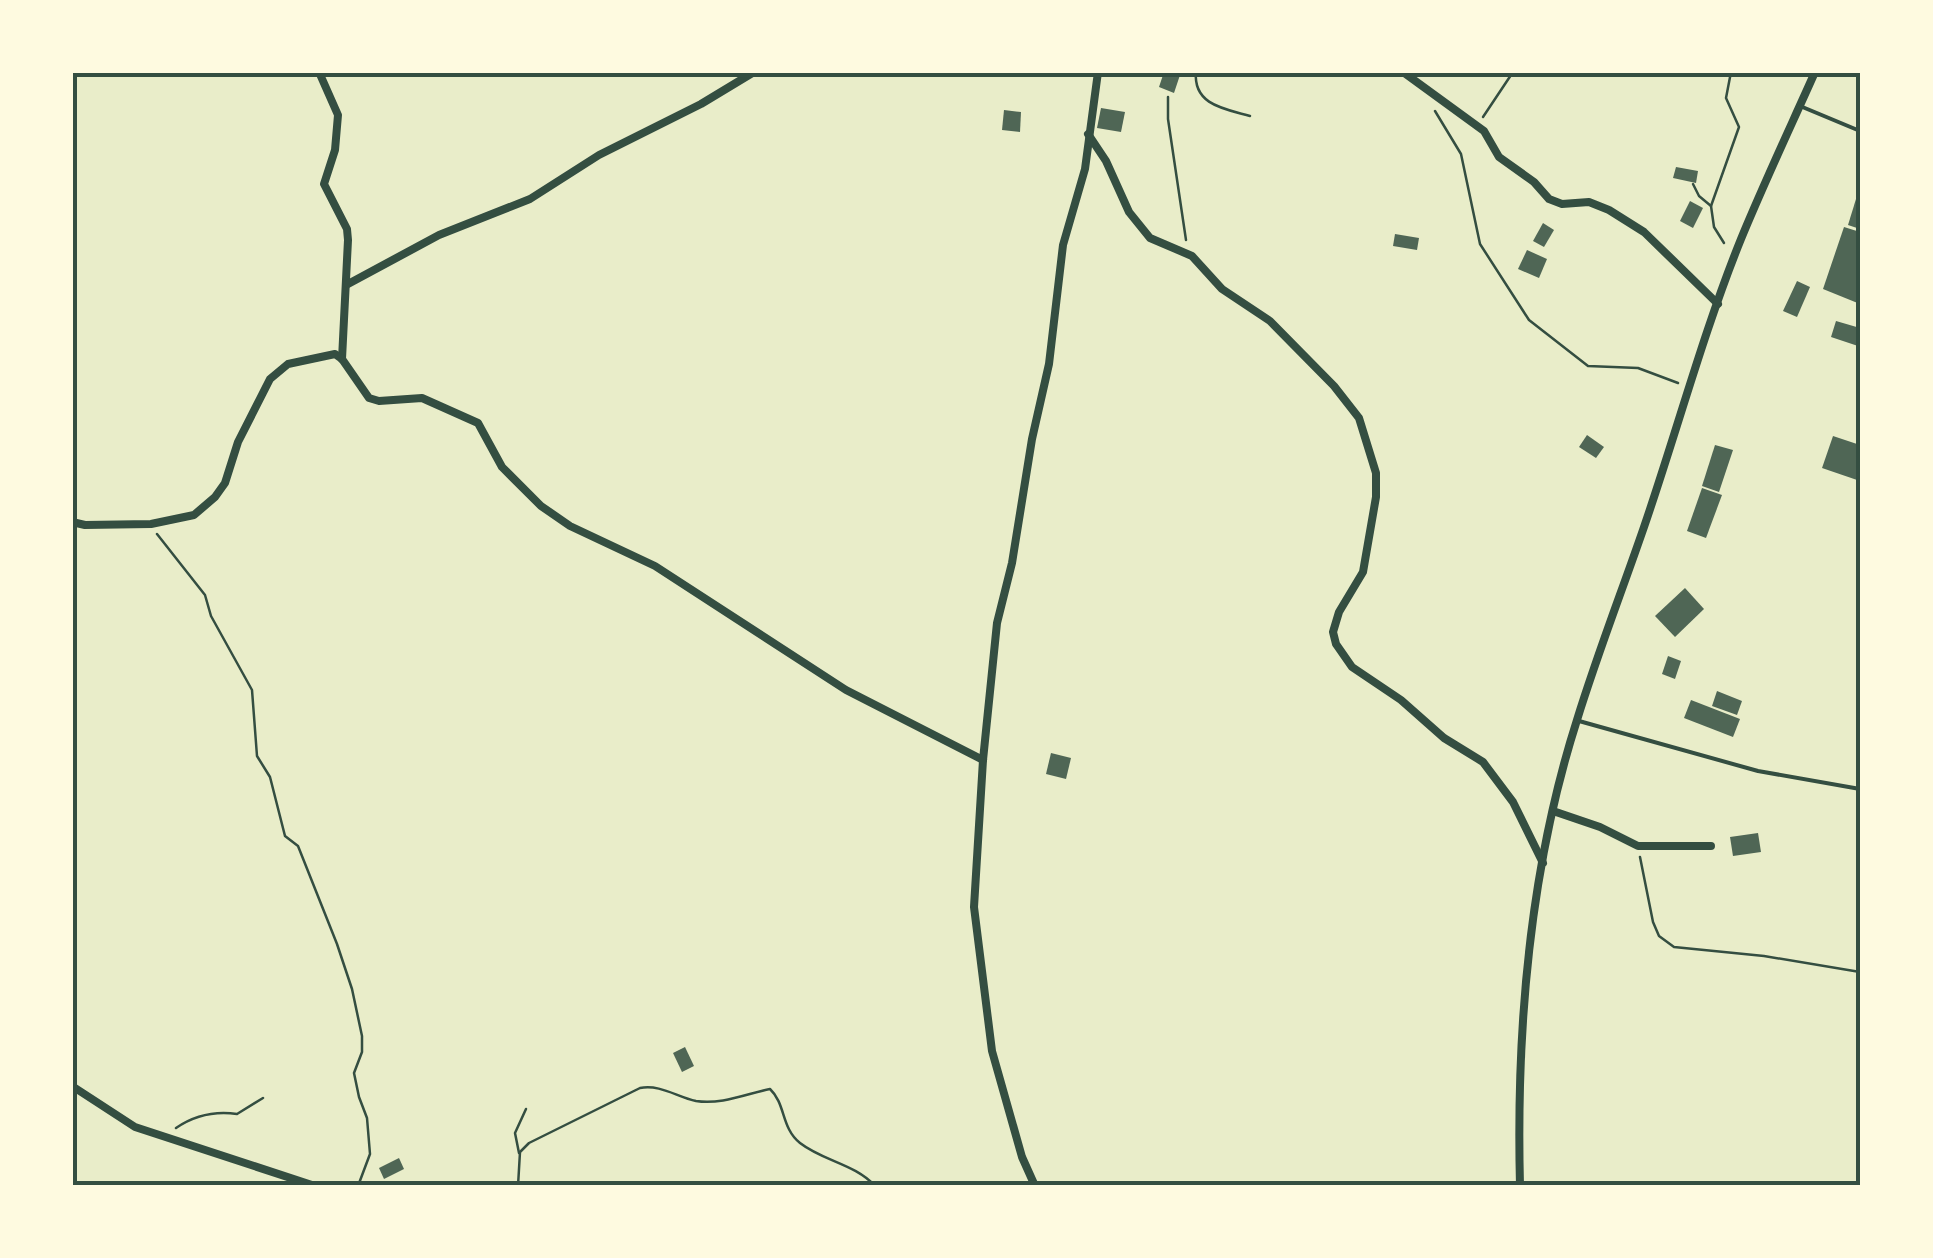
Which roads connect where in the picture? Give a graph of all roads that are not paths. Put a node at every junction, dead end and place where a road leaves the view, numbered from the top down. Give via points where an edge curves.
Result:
1 (320, 72) edge
2 (754, 72) edge
3 (1098, 72) edge
4 (1404, 72) edge
5 (1815, 72) edge
6 (1800, 106) junction
7 (1860, 131) edge
8 (1088, 134) junction
9 (348, 284) junction
10 (1718, 304) junction
11 (342, 359) junction
12 (72, 522) edge
13 (1577, 720) junction
14 (984, 760) junction
15 (1860, 789) edge
16 (1554, 811) junction
17 (1711, 846) dead end
18 (1544, 863) junction
19 (72, 1086) edge
20 (315, 1186) edge
21 (1035, 1186) edge
22 (1520, 1186) edge

1 - 9 street via 338,114 324,184 347,229
2 - 9 street via 530,199 439,235
3 - 8 street
4 - 10 street via 1478,126 1499,157 1549,199 1610,210 1654,241
5 - 6 street
6 - 7 lane
6 - 10 street
8 - 14 street via 997,623
8 - 18 street via 1150,238 1192,256 1222,289 1270,321 1359,418 1376,473 1376,497 1363,572 1332,632 1343,657 1360,673 1483,762 1513,802
9 - 11 street
10 - 13 street
11 - 12 street via 330,354 278,370 225,483 191,517 151,524
11 - 14 street via 369,398 422,398 478,424 502,467 556,517 655,566 846,690
13 - 15 lane via 1758,771
13 - 16 street
14 - 21 street via 974,926 992,1051
16 - 17 street via 1638,846
16 - 18 street
18 - 22 street via 1522,1006
19 - 20 street via 113,1115 163,1137

